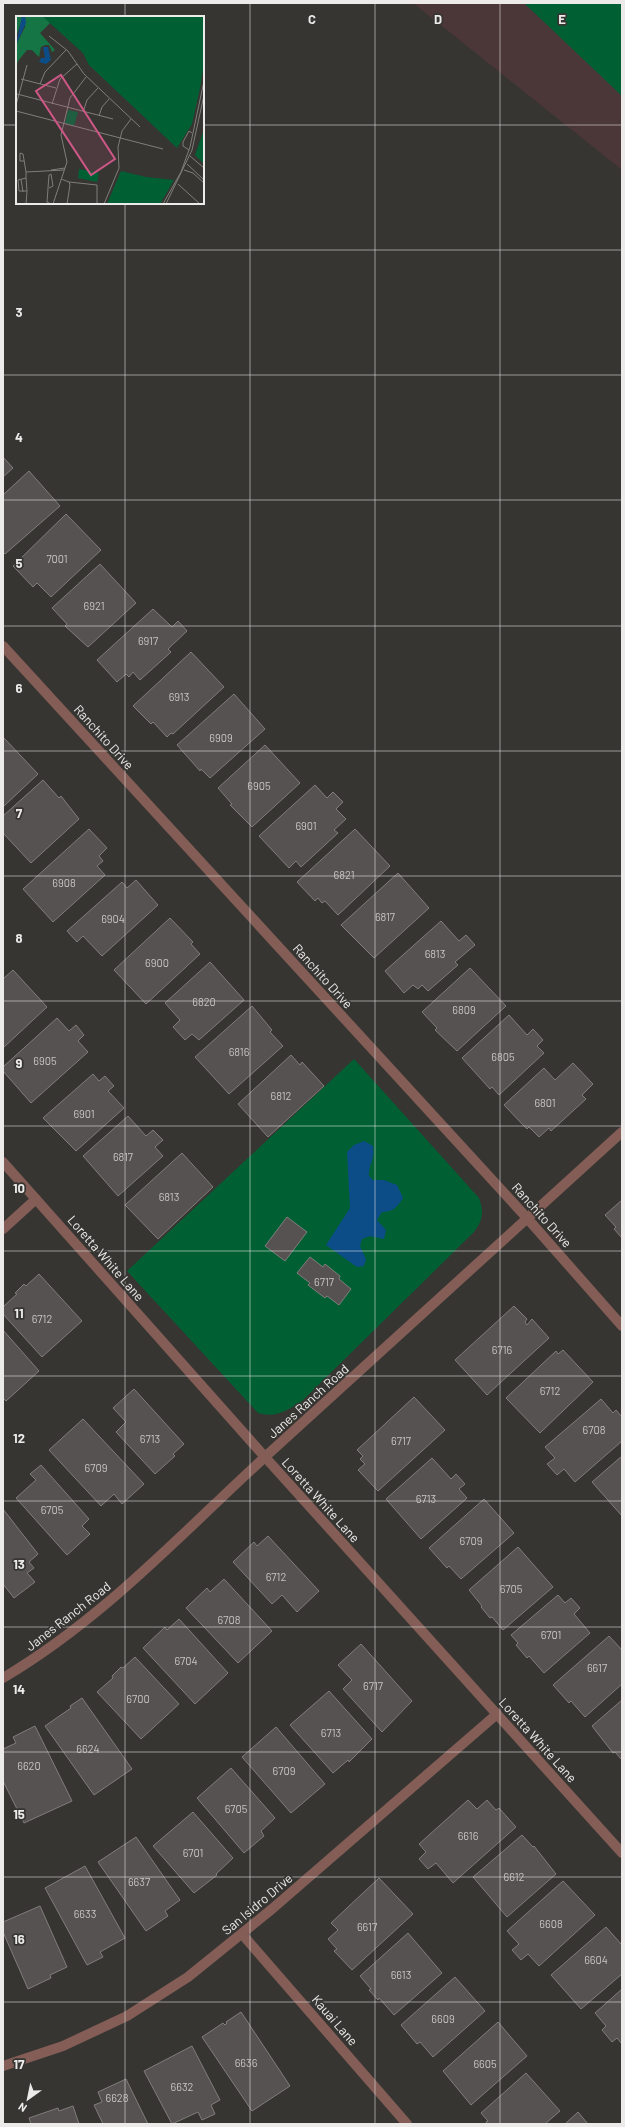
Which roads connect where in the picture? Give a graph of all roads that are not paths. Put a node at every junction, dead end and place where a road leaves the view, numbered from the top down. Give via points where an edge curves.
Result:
1 (3, 646) edge
2 (622, 1132) edge
3 (3, 1162) edge
4 (36, 1199) junction
5 (527, 1218) junction
6 (3, 1229) edge
7 (622, 1326) edge
8 (265, 1458) junction
9 (3, 1678) edge
10 (497, 1714) junction
11 (622, 1853) edge
12 (242, 1934) junction
13 (3, 2066) edge
14 (408, 2124) edge

1 - 5 street, Ranchito Drive
2 - 5 street, Janes Ranch Road
3 - 4 street, Loretta White Lane
4 - 6 street
4 - 8 street, Loretta White Lane
5 - 7 street, Ranchito Drive
5 - 8 street, Janes Ranch Road
8 - 9 street, Janes Ranch Road via 106,1606 68,1636
8 - 10 street, Loretta White Lane
10 - 11 street, Loretta White Lane
10 - 12 street, San Isidro Drive
12 - 13 street, San Isidro Drive via 188,1977 127,2016 63,2046
12 - 14 street, Kauai Lane

